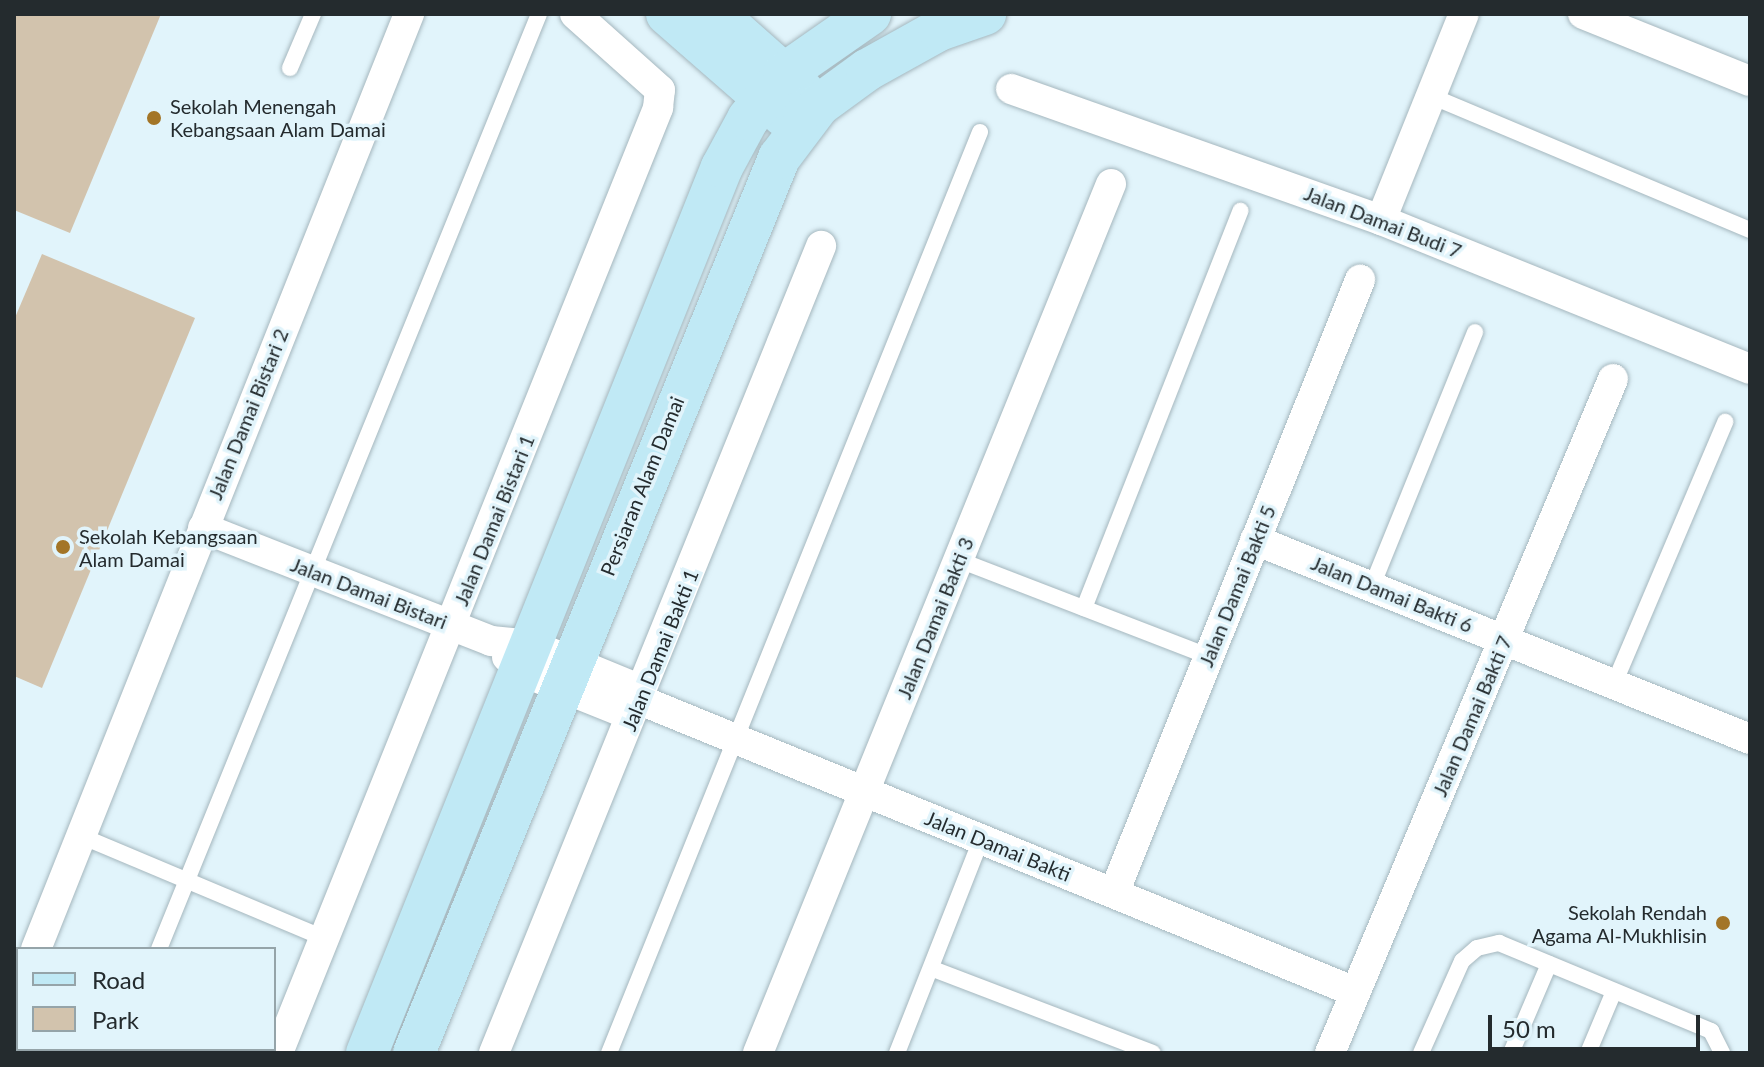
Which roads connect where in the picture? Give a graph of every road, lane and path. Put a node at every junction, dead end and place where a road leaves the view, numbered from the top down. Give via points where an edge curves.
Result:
1 (313, 14) edge
2 (409, 14) edge
3 (539, 14) edge
4 (575, 14) edge
5 (667, 14) edge
6 (716, 14) edge
7 (870, 14) edge
8 (985, 14) edge
9 (1464, 14) edge
10 (1583, 14) edge
11 (290, 68) dead end
12 (1750, 81) edge
13 (768, 82) junction
14 (1011, 89) dead end
15 (1431, 96) junction
16 (809, 117) junction
17 (980, 132) dead end
18 (1111, 184) dead end
19 (1240, 211) dead end
20 (1381, 220) junction
21 (1750, 230) edge
22 (821, 246) dead end
23 (1360, 280) dead end
24 (1475, 332) dead end
25 (1750, 369) edge
26 (1613, 379) dead end
27 (1725, 422) dead end
28 (203, 528) junction
29 (1255, 540) junction
30 (959, 560) junction
31 (310, 570) junction
32 (1372, 586) junction
33 (1084, 608) junction
34 (452, 625) junction
35 (1504, 639) junction
36 (1208, 656) junction
37 (527, 658) junction
38 (566, 674) junction
39 (1614, 684) junction
40 (640, 700) junction
41 (1749, 737) edge
42 (733, 738) junction
43 (864, 792) junction
44 (81, 836) junction
45 (981, 840) junction
46 (186, 882) junction
47 (1114, 893) junction
48 (324, 938) junction
49 (37, 947) edge
50 (160, 947) edge
51 (1549, 964) junction
52 (933, 969) junction
53 (1614, 991) junction
54 (1355, 992) junction
55 (768, 1050) edge
56 (278, 1053) edge
57 (367, 1053) edge
58 (414, 1053) edge
59 (494, 1053) edge
60 (609, 1053) edge
61 (897, 1053) edge
62 (1153, 1053) edge
63 (1330, 1053) edge
64 (1421, 1053) edge
65 (1511, 1053) edge
66 (1588, 1053) edge
67 (1722, 1053) edge

1 - 11 lane
2 - 28 street, Jalan Damai Bistari 2
3 - 31 lane
4 - 34 street, Jalan Damai Bistari 1 via 660,90 658,108
5 - 13 street
6 - 13 street
7 - 13 street
8 - 16 street, Persiaran Alam Damai via 927,37
9 - 15 street
10 - 12 street
13 - 16 street
13 - 37 street via 722,167
14 - 20 street, Jalan Damai Budi 7
15 - 20 street
15 - 21 lane
16 - 38 street, Persiaran Alam Damai via 779,158 742,242
17 - 42 lane
18 - 30 street, Jalan Damai Bakti 3
19 - 33 lane
20 - 25 street, Jalan Damai Budi 7
22 - 40 street, Jalan Damai Bakti 1
23 - 29 street, Jalan Damai Bakti 5
24 - 32 lane
26 - 35 street, Jalan Damai Bakti 7
27 - 39 lane
28 - 31 street, Jalan Damai Bistari
28 - 44 street, Jalan Damai Bistari 2
29 - 32 street, Jalan Damai Bakti 6
29 - 36 street, Jalan Damai Bakti 5
30 - 33 lane
30 - 43 street, Jalan Damai Bakti 3
31 - 34 street, Jalan Damai Bistari
31 - 46 lane
32 - 35 street, Jalan Damai Bakti 6
33 - 36 lane
34 - 37 street, Jalan Damai Bistari
34 - 48 street, Jalan Damai Bistari 1
35 - 39 street, Jalan Damai Bakti 6
35 - 54 street, Jalan Damai Bakti 7
36 - 47 street, Jalan Damai Bakti 5
37 - 38 street, Jalan Damai Bistari
37 - 57 street
38 - 40 street via 623,712
38 - 58 street, Persiaran Alam Damai
39 - 41 street, Jalan Damai Bakti 6
40 - 42 street, Jalan Damai Bakti
40 - 59 street, Jalan Damai Bakti 1
42 - 43 street, Jalan Damai Bakti
42 - 60 lane
43 - 45 street, Jalan Damai Bakti
43 - 55 street, Jalan Damai Bakti 3
44 - 46 lane
44 - 49 street, Jalan Damai Bistari 2
45 - 47 street, Jalan Damai Bakti
45 - 52 lane
46 - 48 lane
46 - 50 lane
47 - 54 street, Jalan Damai Bakti
48 - 56 street, Jalan Damai Bistari 1
51 - 53 lane
51 - 64 lane via 1499,943 1477,948 1462,961
51 - 65 lane
52 - 61 lane
52 - 62 lane
53 - 66 lane
53 - 67 lane via 1711,1031
54 - 63 street, Jalan Damai Bakti 7

